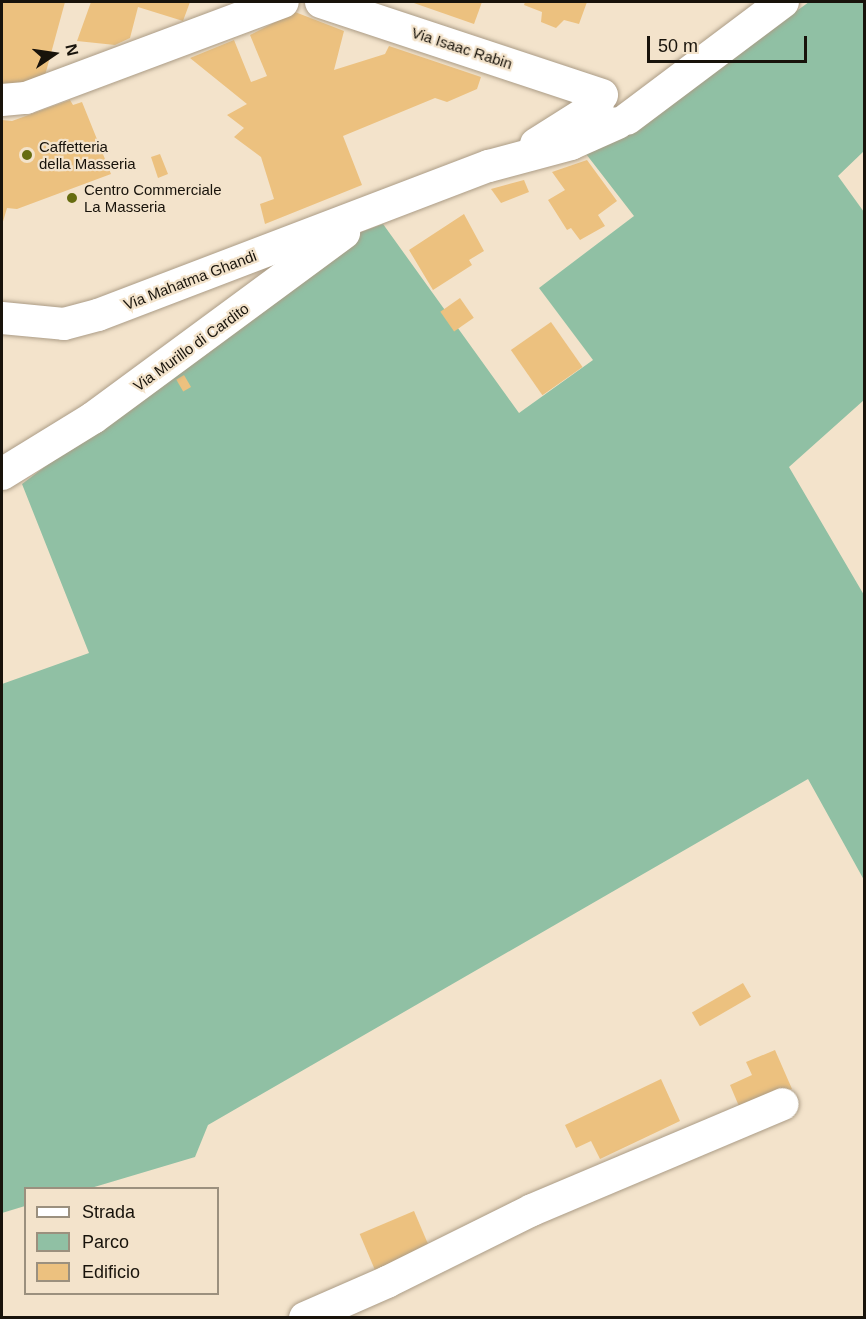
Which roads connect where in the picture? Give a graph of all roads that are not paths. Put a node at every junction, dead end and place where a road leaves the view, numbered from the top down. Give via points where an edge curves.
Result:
1 (283, 2) edge
2 (321, 2) edge
3 (783, 2) edge
4 (2, 100) edge
5 (613, 107) junction
6 (374, 211) junction
7 (2, 318) edge
8 (2, 474) edge
9 (783, 1104) dead end
10 (305, 1317) edge

1 - 4 street via 26,98
2 - 5 street, Via Isaac Rabin
3 - 5 street, Via Mahatma Ghandi via 668,85
5 - 6 street, Via Mahatma Ghandi via 571,144 518,157
6 - 7 street, Via Mahatma Ghandi via 98,315 64,324
6 - 8 street, Via Murillo di Cardito via 93,418
9 - 10 street via 532,1210 387,1282

